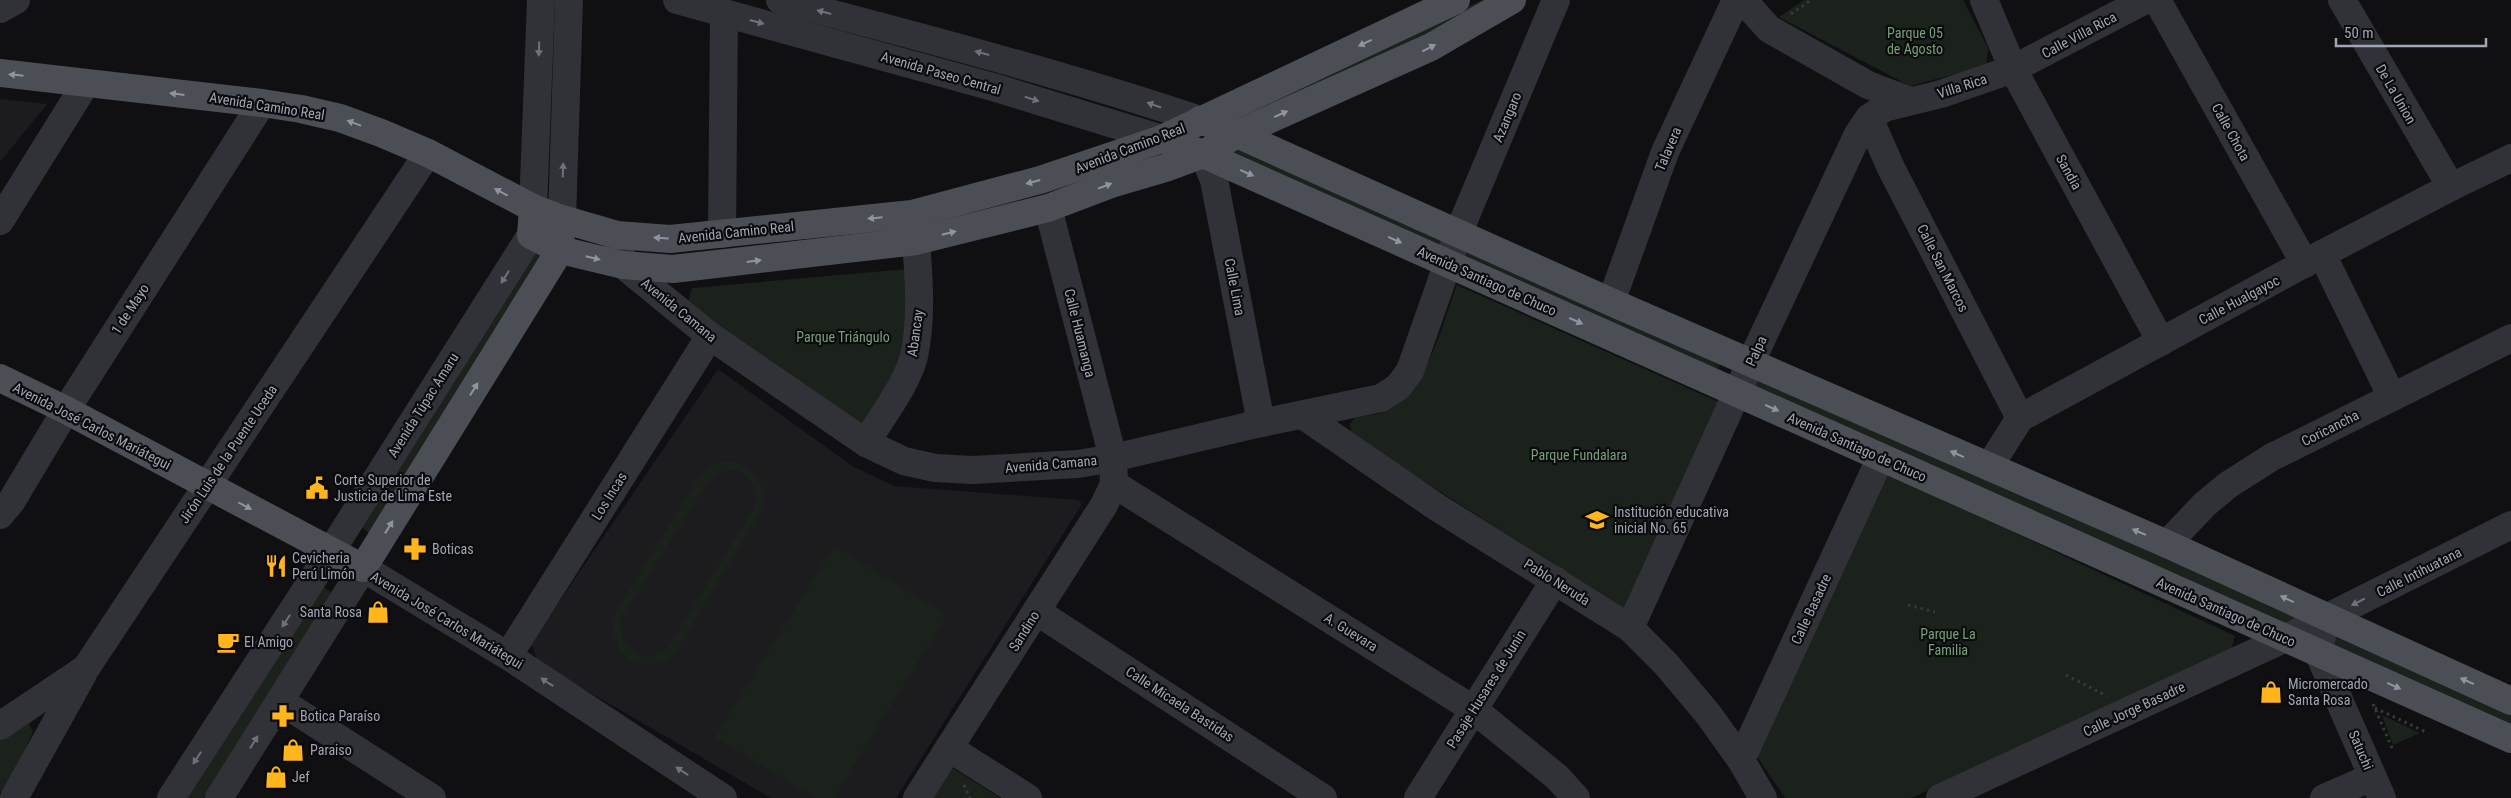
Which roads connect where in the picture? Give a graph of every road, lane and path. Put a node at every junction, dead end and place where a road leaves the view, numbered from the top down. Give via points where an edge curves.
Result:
1 (16, 0) edge
2 (541, 0) edge
3 (570, 0) edge
4 (677, 0) edge
5 (780, 0) edge
6 (1456, 0) edge
7 (1512, 0) edge
8 (1556, 0) edge
9 (1736, 0) edge
10 (1743, 0) edge
11 (1984, 0) edge
12 (2145, 0) edge
13 (2157, 0) edge
14 (2342, 0) edge
15 (0, 8) edge
16 (724, 13) junction
17 (2013, 69) junction
18 (0, 74) edge
19 (86, 83) junction
20 (1911, 101) junction
21 (262, 104) junction
22 (1869, 118) junction
23 (1200, 120) junction
24 (1237, 134) junction
25 (1162, 139) junction
26 (428, 153) junction
27 (1203, 154) junction
28 (2511, 158) edge
29 (2450, 187) junction
30 (4, 204) edge
31 (533, 208) junction
32 (1048, 208) junction
33 (562, 219) junction
34 (722, 234) junction
35 (1458, 234) junction
36 (616, 235) junction
37 (531, 236) junction
38 (916, 242) junction
39 (560, 250) junction
40 (2314, 259) junction
41 (1447, 263) junction
42 (623, 265) junction
43 (1611, 302) junction
44 (710, 336) junction
45 (2511, 338) edge
46 (2162, 342) junction
47 (1750, 364) junction
48 (0, 378) edge
49 (1737, 393) junction
50 (2392, 397) junction
51 (66, 410) junction
52 (1304, 416) junction
53 (2020, 418) junction
54 (1262, 423) junction
55 (866, 443) junction
56 (1881, 458) junction
57 (1989, 467) junction
58 (1113, 471) junction
59 (207, 486) junction
60 (0, 515) edge
61 (2511, 525) edge
62 (2167, 544) junction
63 (331, 551) junction
64 (363, 568) junction
65 (1555, 580) junction
66 (1908, 605) dead end
67 (1036, 611) junction
68 (1934, 612) dead end
69 (2327, 618) junction
70 (1630, 628) junction
71 (2286, 638) junction
72 (2318, 652) junction
73 (508, 656) junction
74 (86, 668) junction
75 (2066, 675) dead end
76 (2107, 696) dead end
77 (280, 701) junction
78 (2511, 701) edge
79 (1473, 709) junction
80 (0, 726) edge
81 (2428, 733) dead end
82 (2511, 739) edge
83 (949, 748) junction
84 (2392, 748) dead end
85 (1740, 760) junction
86 (961, 780) dead end
87 (2377, 787) edge
88 (421, 795) edge
89 (717, 796) edge
90 (14, 798) edge
91 (171, 798) edge
92 (219, 798) edge
93 (917, 798) edge
94 (970, 798) edge
95 (1028, 798) edge
96 (1323, 798) edge
97 (1418, 798) edge
98 (1576, 798) edge
99 (1763, 798) edge
100 (1940, 798) edge
101 (2324, 798) edge

1 - 15 street
2 -> 31 street, Avenida Túpac Amaru
33 -> 3 street
4 - 16 street, Avenida Paseo Central
23 -> 5 street, Avenida Paseo Central via 1012,61
6 -> 23 main road, Avenida Camino Real
24 -> 7 main road, Avenida Camino Real via 1431,47
8 - 35 street, Azangaro
9 - 43 street, Talavera via 1666,152
10 - 20 street via 1769,30 1868,85
11 - 17 street, Sandia
12 - 17 street, Calle Villa Rica
13 - 40 street, Calle Chota
14 - 29 street, De La Union
16 -> 25 street, Avenida Paseo Central via 993,87
16 - 34 street
17 - 20 street, Villa Rica
17 - 46 street, Sandia
19 -> 18 main road, Avenida Camino Real
21 -> 19 main road, Avenida Camino Real
19 - 30 street
20 - 22 street, Palpa via 1884,108
26 -> 21 main road, Avenida Camino Real via 340,118
21 - 51 street, 1 de Mayo
22 - 47 street, Palpa via 1858,134
22 - 53 street, Calle San Marcos via 1891,168
23 - 24 main road, Avenida Paseo Central
23 - 25 main road, Avenida Camino Real
24 - 27 main road, Avenida Camino Real
24 - 35 main road
25 - 27 main road, Avenida Paseo Central
25 -> 34 main road, Avenida Camino Real via 1040,180 912,214
31 -> 26 main road, Avenida Camino Real
26 - 59 street, Jirón Luis de la Puente Uceda
32 -> 27 main road, Avenida Camino Real
27 -> 41 main road, Avenida Santiago de Chuco
27 - 54 street, Calle Lima via 1214,180
28 - 29 street, Calle Hualgayoc
29 - 40 street, Calle Hualgayoc
31 - 33 main road, Avenida Camino Real
31 - 37 main road, Avenida Túpac Amaru
38 -> 32 main road, Avenida Camino Real
32 - 58 street, Calle Huamanga
33 - 36 main road, Avenida Camino Real
33 - 39 main road
34 -> 36 main road, Avenida Camino Real via 670,239
35 - 41 street, Avenida Camana
35 - 43 main road
36 - 42 street
37 - 39 main road, Avenida Camino Real
37 -> 63 street, Avenida Túpac Amaru
42 -> 38 main road, Avenida Camino Real via 673,269
38 - 55 street, Abancay via 920,296 914,357
39 -> 42 main road, Avenida Camino Real
64 -> 39 main road
40 - 46 street, Calle Hualgayoc
40 - 50 street, Calle Chota
41 -> 49 main road, Avenida Santiago de Chuco
41 - 52 street, Avenida Camana via 1410,371 1398,387 1381,398
42 - 44 street, Avenida Camana
43 - 47 main road
44 - 55 street, Avenida Camana
44 - 73 street, Los Incas
45 - 50 street, Coricancha
46 - 53 street, Calle Hualgayoc
47 - 49 street, Palpa
57 -> 47 main road
48 - 51 main road, Avenida José Carlos Mariátegui
49 -> 56 main road, Avenida Santiago de Chuco
49 - 70 street, Palpa
50 - 62 street, Coricancha via 2272,458 2228,485
51 - 59 main road, Avenida José Carlos Mariátegui
51 - 60 street, 1 de Mayo
52 - 54 street, Avenida Camana
52 - 65 street, Pablo Neruda via 1438,508
53 - 57 street, Calle Hualgayoc
54 - 58 street, Avenida Camana
55 - 58 street, Avenida Camana via 904,461 935,468 974,470 1078,464
56 - 71 main road, Avenida Santiago de Chuco
56 - 85 street, Calle Basadre
62 -> 57 main road
58 - 67 street, Sandino via 1104,505
58 - 79 street, A. Guevara
59 -> 63 main road, Avenida José Carlos Mariátegui
59 - 74 street, Jirón Luis de la Puente Uceda
61 -> 69 street, Calle Intihuatana
69 -> 62 main road
63 - 64 main road, Avenida José Carlos Mariátegui
63 -> 91 street, Avenida Túpac Amaru
64 - 73 street, Avenida José Carlos Mariátegui
64 - 77 street
65 - 70 street, Pablo Neruda
65 - 79 street, Pasaje Husares de Junin
66 - 68 path
67 - 83 street, Sandino
67 - 96 street, Calle Micaela Bastidas
69 - 71 street, Calle Jorge Basadre
69 - 72 street
78 -> 69 main road
70 - 85 street, Pablo Neruda via 1708,714
71 - 72 main road, Avenida Santiago de Chuco
71 - 100 street, Calle Jorge Basadre
72 -> 82 main road, Avenida Santiago de Chuco
72 - 87 street, Satuchi
89 -> 73 street, Avenida José Carlos Mariátegui
74 - 80 street, Jirón Luis de la Puente Uceda
74 - 90 street
75 - 76 path
77 - 88 street
92 -> 77 street
79 - 97 street, Pasaje Husares de Junin
79 - 98 street, A. Guevara via 1557,777
81 - 84 path via 2374,708
83 - 93 street, Sandino
83 - 95 street
85 - 99 street, Pablo Neruda
86 - 94 path
87 - 101 street

